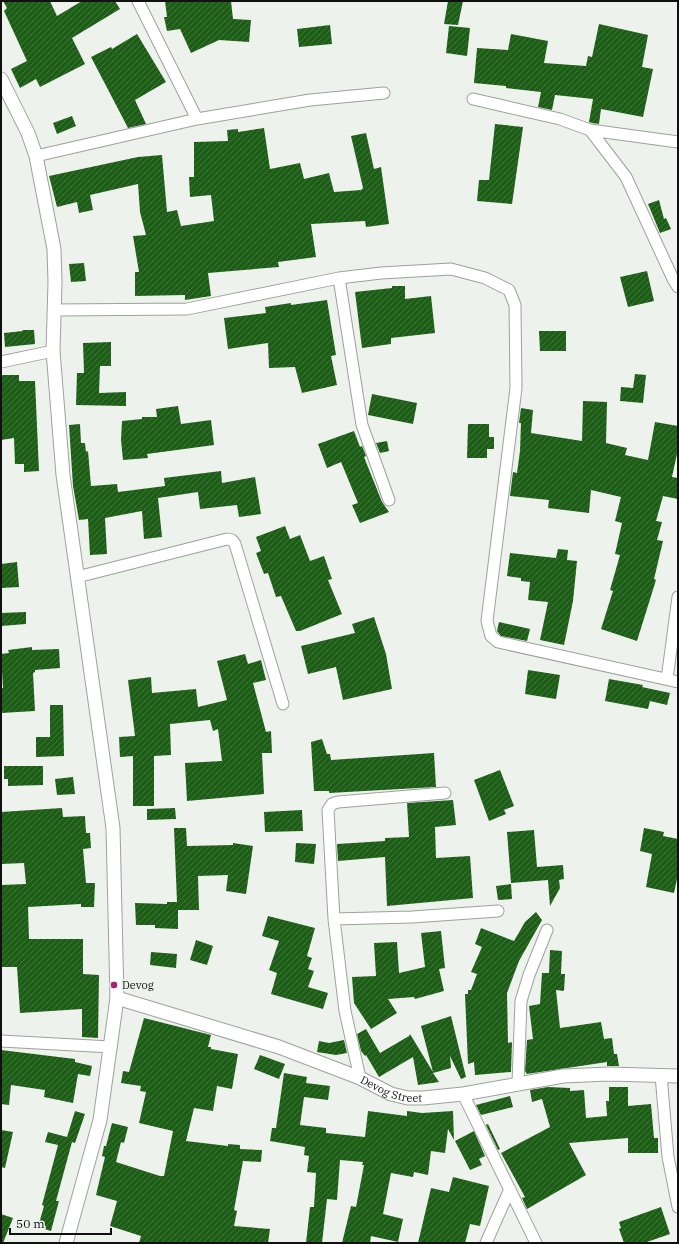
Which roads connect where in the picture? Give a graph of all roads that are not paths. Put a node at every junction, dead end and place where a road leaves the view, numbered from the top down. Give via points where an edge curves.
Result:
1 (138, 1) edge
2 (1, 79) edge
3 (384, 93) dead end
4 (473, 99) dead end
5 (197, 119) junction
6 (590, 130) junction
7 (678, 142) edge
8 (36, 156) junction
9 (340, 278) junction
10 (678, 287) edge
11 (55, 310) junction
12 (53, 352) junction
13 (1, 362) edge
14 (389, 500) dead end
15 (77, 577) junction
16 (678, 598) edge
17 (667, 679) junction
18 (678, 682) edge
19 (283, 704) dead end
20 (445, 793) dead end
21 (498, 911) dead end
22 (334, 919) junction
23 (548, 930) dead end
24 (117, 998) junction
25 (1, 1041) edge
26 (111, 1047) junction
27 (661, 1075) junction
28 (678, 1076) edge
29 (360, 1078) junction
30 (518, 1083) junction
31 (462, 1094) junction
32 (510, 1189) junction
33 (678, 1207) edge
34 (69, 1242) edge
35 (486, 1243) edge
36 (536, 1243) edge

1 - 5 street
2 - 8 street via 28,133
3 - 5 street via 310,100
4 - 6 street via 560,119
5 - 8 street
6 - 7 street
6 - 10 street via 626,177
8 - 11 street via 54,249
9 - 11 street via 186,309
9 - 14 street via 362,425
9 - 17 street via 450,269 485,278 509,290 515,306 516,388 487,621 488,630 498,642
11 - 12 street
12 - 13 street
12 - 15 street via 62,475
15 - 19 street via 232,540
15 - 24 street via 113,828
16 - 17 street
17 - 18 street
20 - 22 street via 332,804 328,810
21 - 22 street
22 - 29 street via 345,1011
23 - 30 street via 521,1001
24 - 26 street
24 - 29 street, Devog Street via 279,1047
25 - 26 street
26 - 34 street via 100,1120
27 - 28 street, Devog Street
27 - 30 street, Devog Street via 563,1076
27 - 33 street via 668,1156
29 - 31 street, Devog Street via 391,1094 408,1098
30 - 31 street, Devog Street
31 - 32 street
32 - 35 street
32 - 36 street

